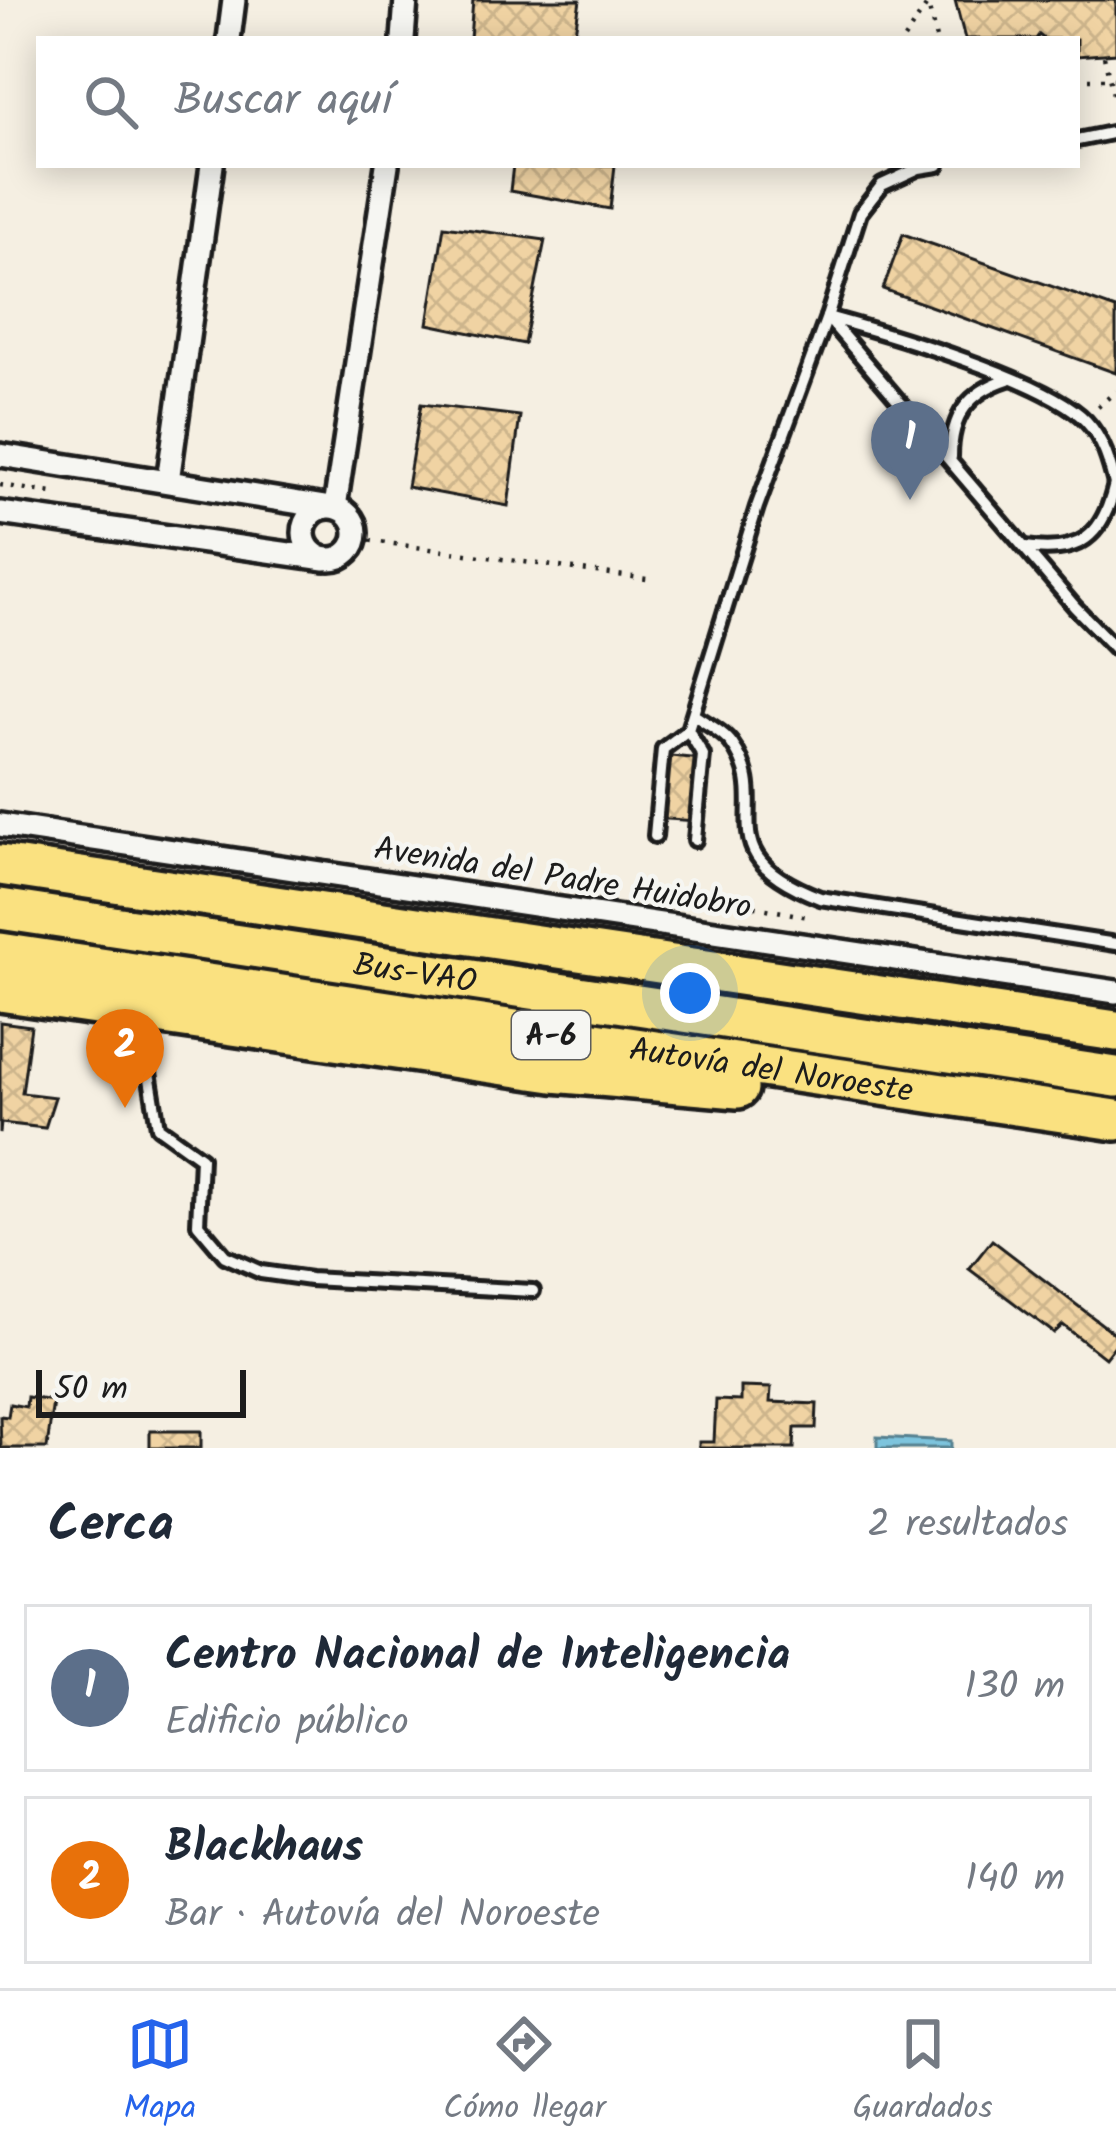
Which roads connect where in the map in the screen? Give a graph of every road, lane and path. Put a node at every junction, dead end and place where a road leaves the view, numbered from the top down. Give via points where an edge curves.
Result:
1 (234, 0) edge
2 (406, 0) edge
3 (927, 3) edge
4 (229, 36) edge
5 (403, 36) edge
6 (906, 36) edge
7 (935, 36) edge
8 (1104, 56) dead end
9 (1080, 79) edge
10 (1113, 79) edge
11 (1116, 107) edge
12 (1116, 132) edge
13 (1080, 139) edge
14 (212, 168) edge
15 (386, 168) edge
16 (919, 168) edge
17 (827, 317) junction
18 (1011, 378) junction
19 (1116, 391) edge
20 (1104, 401) dead end
21 (0, 455) edge
22 (951, 460) junction
23 (168, 481) junction
24 (1116, 486) edge
25 (330, 507) junction
26 (0, 513) edge
27 (358, 538) junction
28 (1023, 547) junction
29 (326, 560) junction
30 (647, 579) dead end
31 (1116, 649) edge
32 (694, 715) junction
33 (688, 730) junction
34 (0, 825) edge
35 (655, 836) dead end
36 (695, 840) dead end
37 (0, 865) edge
38 (0, 909) edge
39 (1116, 944) edge
40 (0, 953) edge
41 (0, 991) edge
42 (1116, 992) edge
43 (141, 1012) junction
44 (1116, 1031) edge
45 (1116, 1077) edge
46 (1109, 1119) edge
47 (532, 1292) dead end

1 - 4 street
2 - 5 street
3 - 6 path
3 - 7 path
8 - 10 path
9 - 10 path
10 - 11 path
12 - 13 lane
14 - 23 street
15 - 25 street
16 - 17 lane via 882,185 860,213
17 - 18 lane
17 - 22 lane
17 - 32 lane
18 - 22 lane via 963,406 951,431
18 - 24 lane via 1084,419 1102,442
19 - 20 path
21 - 23 street
22 - 28 lane
23 - 25 street
24 - 28 lane via 1108,516 1086,540 1055,551
25 - 27 street via 352,518
25 - 29 street via 315,511 303,528 308,548
26 - 29 street
27 - 29 street via 346,555
27 - 30 path
28 - 31 lane
32 - 33 lane
32 - 39 lane via 732,742 746,779 746,832 759,861 786,885 820,898
33 - 35 lane via 663,749
33 - 36 lane via 703,754
34 - 42 street, Avenida del Padre Huidobro
37 - 44 highway
38 - 45 highway, Bus-VAO
40 - 46 highway, Autovía del Noroeste / A-6
41 - 43 highway
43 - 46 highway via 553,1072
43 - 47 lane via 158,1127 201,1158 198,1224 225,1256 261,1272 310,1279

